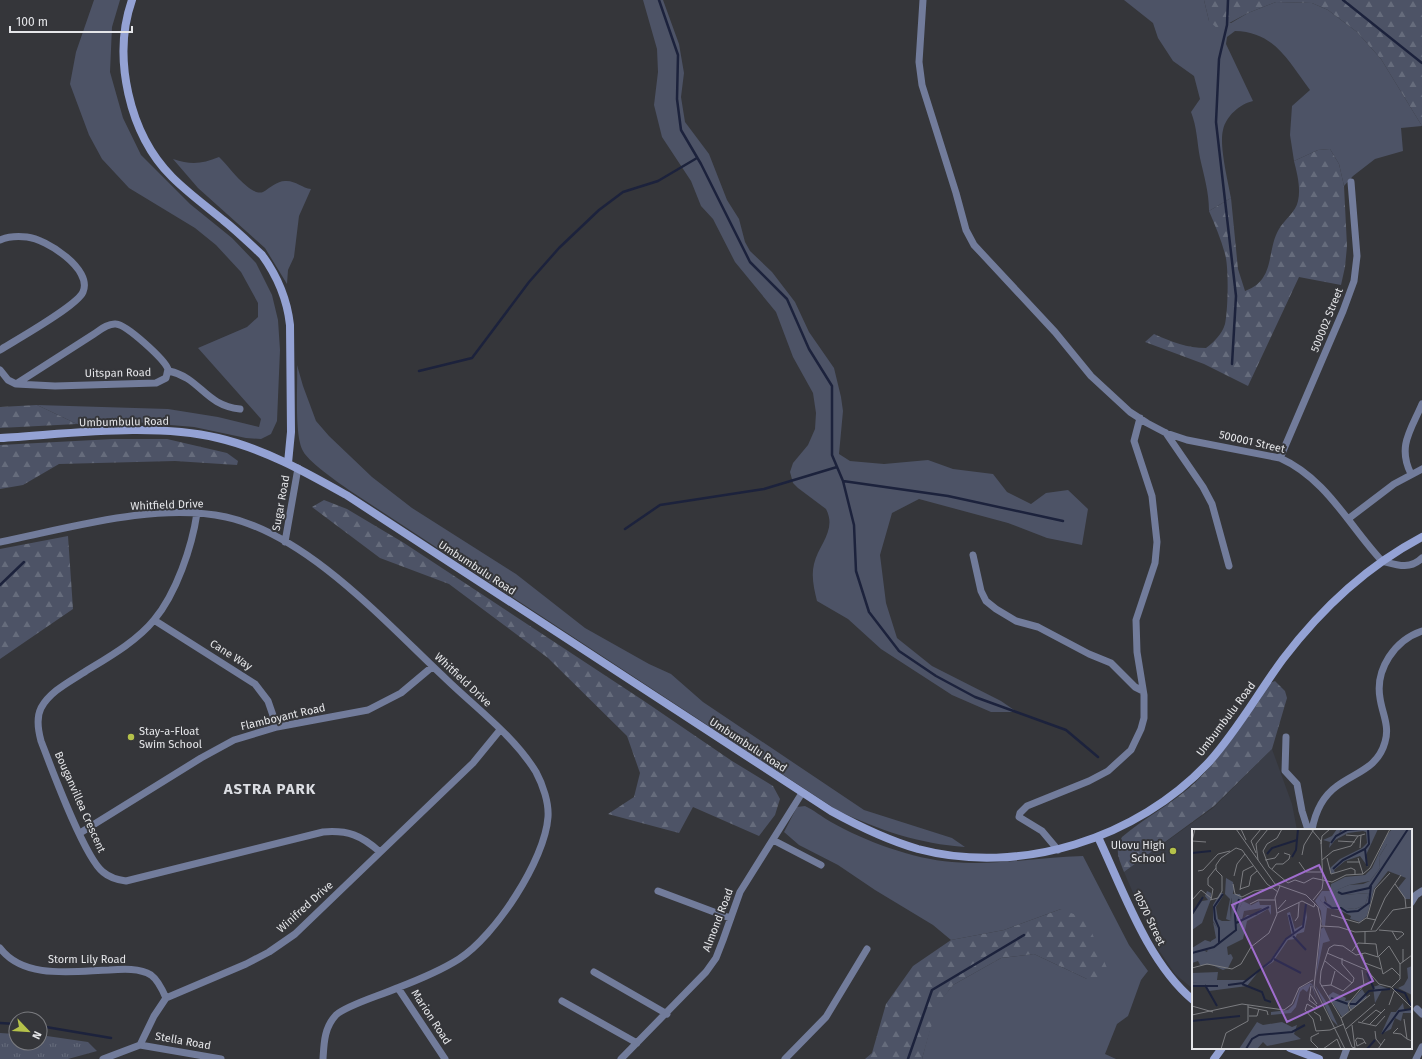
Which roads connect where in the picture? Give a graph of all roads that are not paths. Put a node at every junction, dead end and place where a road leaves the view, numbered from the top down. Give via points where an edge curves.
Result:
1 (132, 0) edge
2 (923, 0) edge
3 (1351, 182) dead end
4 (0, 240) edge
5 (0, 350) edge
6 (0, 370) edge
7 (168, 371) junction
8 (16, 384) junction
9 (1422, 404) edge
10 (240, 409) dead end
11 (1140, 418) junction
12 (1166, 433) junction
13 (0, 438) edge
14 (1280, 458) junction
15 (288, 463) junction
16 (298, 468) junction
17 (1422, 469) edge
18 (1411, 474) junction
19 (197, 513) junction
20 (1348, 519) junction
21 (1422, 537) edge
22 (0, 542) edge
23 (285, 542) junction
24 (973, 555) dead end
25 (1422, 558) edge
26 (1382, 561) junction
27 (1229, 566) dead end
28 (154, 620) junction
29 (1422, 631) edge
30 (432, 667) junction
31 (1143, 691) junction
32 (277, 727) junction
33 (500, 730) junction
34 (1286, 736) dead end
35 (802, 793) junction
36 (1308, 829) edge
37 (1312, 829) edge
38 (80, 833) junction
39 (1098, 837) junction
40 (773, 840) junction
41 (1058, 850) junction
42 (380, 852) junction
43 (821, 865) dead end
44 (658, 891) dead end
45 (1422, 891) edge
46 (1412, 901) edge
47 (730, 918) junction
48 (0, 948) edge
49 (867, 949) dead end
50 (594, 972) dead end
51 (398, 988) junction
52 (166, 998) junction
53 (1192, 999) edge
54 (562, 1001) dead end
55 (667, 1014) junction
56 (637, 1043) junction
57 (140, 1045) junction
58 (1422, 1048) edge
59 (1221, 1049) edge
60 (1347, 1049) edge
61 (1302, 1050) edge
62 (103, 1059) edge
63 (221, 1059) edge
64 (323, 1059) edge
65 (445, 1059) edge
66 (621, 1059) edge
67 (786, 1059) edge
68 (1214, 1059) edge
69 (1318, 1059) edge
70 (1343, 1059) edge
71 (1416, 1059) edge

1 - 15 main road via 123,51 125,75 136,118 148,142 171,176 262,255 283,289 290,325 291,432
2 - 11 street, 500001 Street via 921,78 968,236 1055,332 1080,364 1111,395
3 - 14 street, 500002 Street via 1357,248 1354,281
4 - 5 street via 9,237 28,237 64,254 76,266 84,289 81,296 65,309
6 - 8 street via 8,380
7 - 8 street, Uitspan Road via 166,378 156,383 48,386
7 - 8 street, Uitspan Road via 132,332 123,326 113,324
7 - 10 street via 184,375 211,400
9 - 18 street via 1404,449 1405,460
11 - 12 street, 500001 Street
11 - 31 street via 1134,441 1152,496 1157,542 1155,563 1136,620 1137,652
12 - 14 street, 500001 Street via 1187,440
12 - 27 street via 1212,504
13 - 15 main road, Umbumbulu Road via 122,431 179,432 219,438
14 - 20 street, 500001 Street via 1296,465 1310,476
15 - 16 main road, Umbumbulu Road
16 - 23 street, Sugar Road
16 - 35 main road, Umbumbulu Road via 348,496
17 - 18 street
18 - 20 street via 1383,491
19 - 22 street, Whitfield Drive via 128,517
19 - 23 street, Whitfield Drive via 248,523
19 - 28 street, Bouganvillea Crescent via 187,555 175,585
20 - 26 street, 500001 Street
21 - 26 main road, Umbumbulu Road
23 - 30 street, Whitfield Drive via 348,589
24 - 31 street via 981,591 986,601 996,609 1016,621 1038,627 1111,663 1135,687
25 - 26 street via 1408,566
26 - 39 main road, Umbumbulu Road via 1341,594 1306,631 1283,659 1224,744 1190,780 1144,813
28 - 32 street, Cane Way via 255,684 268,701
28 - 38 street, Bouganvillea Crescent via 128,643 63,686 45,701 39,714 40,741
29 - 37 street via 1408,637 1399,645 1382,671 1380,697 1387,733 1382,752 1371,765 1336,786 1317,812
30 - 32 street, Flamboyant Road via 401,693 368,710
30 - 33 street, Whitfield Drive
31 - 41 street via 1144,718 1141,729 1131,750 1122,759 1108,771 1027,806 1020,813 1019,817 1036,826
32 - 38 street, Flamboyant Road via 234,740
33 - 42 street, Winifred Drive via 473,763
33 - 51 street, Whitfield Drive via 528,760 544,791 548,813 547,830 539,853 510,903 478,944 459,959
34 - 36 street via 1285,771 1297,784
35 - 40 street, Almond Road
35 - 41 main road, Umbumbulu Road via 877,835 919,849 973,857 1031,855
38 - 42 street, Bouganvillea Crescent via 87,850 104,873 126,881 339,830 350,832 371,843
39 - 41 main road, Umbumbulu Road
39 - 53 main road, 10570 Street via 1157,959 1166,973
40 - 43 street
40 - 47 street, Almond Road via 740,892
42 - 52 street, Winifred Drive via 295,934 246,964
44 - 47 street
45 - 46 street
47 - 55 street, Almond Road via 718,952 706,972
48 - 52 street, Storm Lily Road via 12,959 42,970 123,969 145,972 153,977
49 - 67 street via 826,1017
50 - 55 street
51 - 64 street, Whitfield Drive via 338,1013 326,1030
51 - 65 street, Marion Road
52 - 57 street via 158,1008
54 - 56 street
55 - 56 street, Almond Road
56 - 66 street, Almond Road
57 - 62 street
57 - 63 street, Stella Road
58 - 71 street
59 - 68 main road
60 - 70 street
61 - 69 main road

